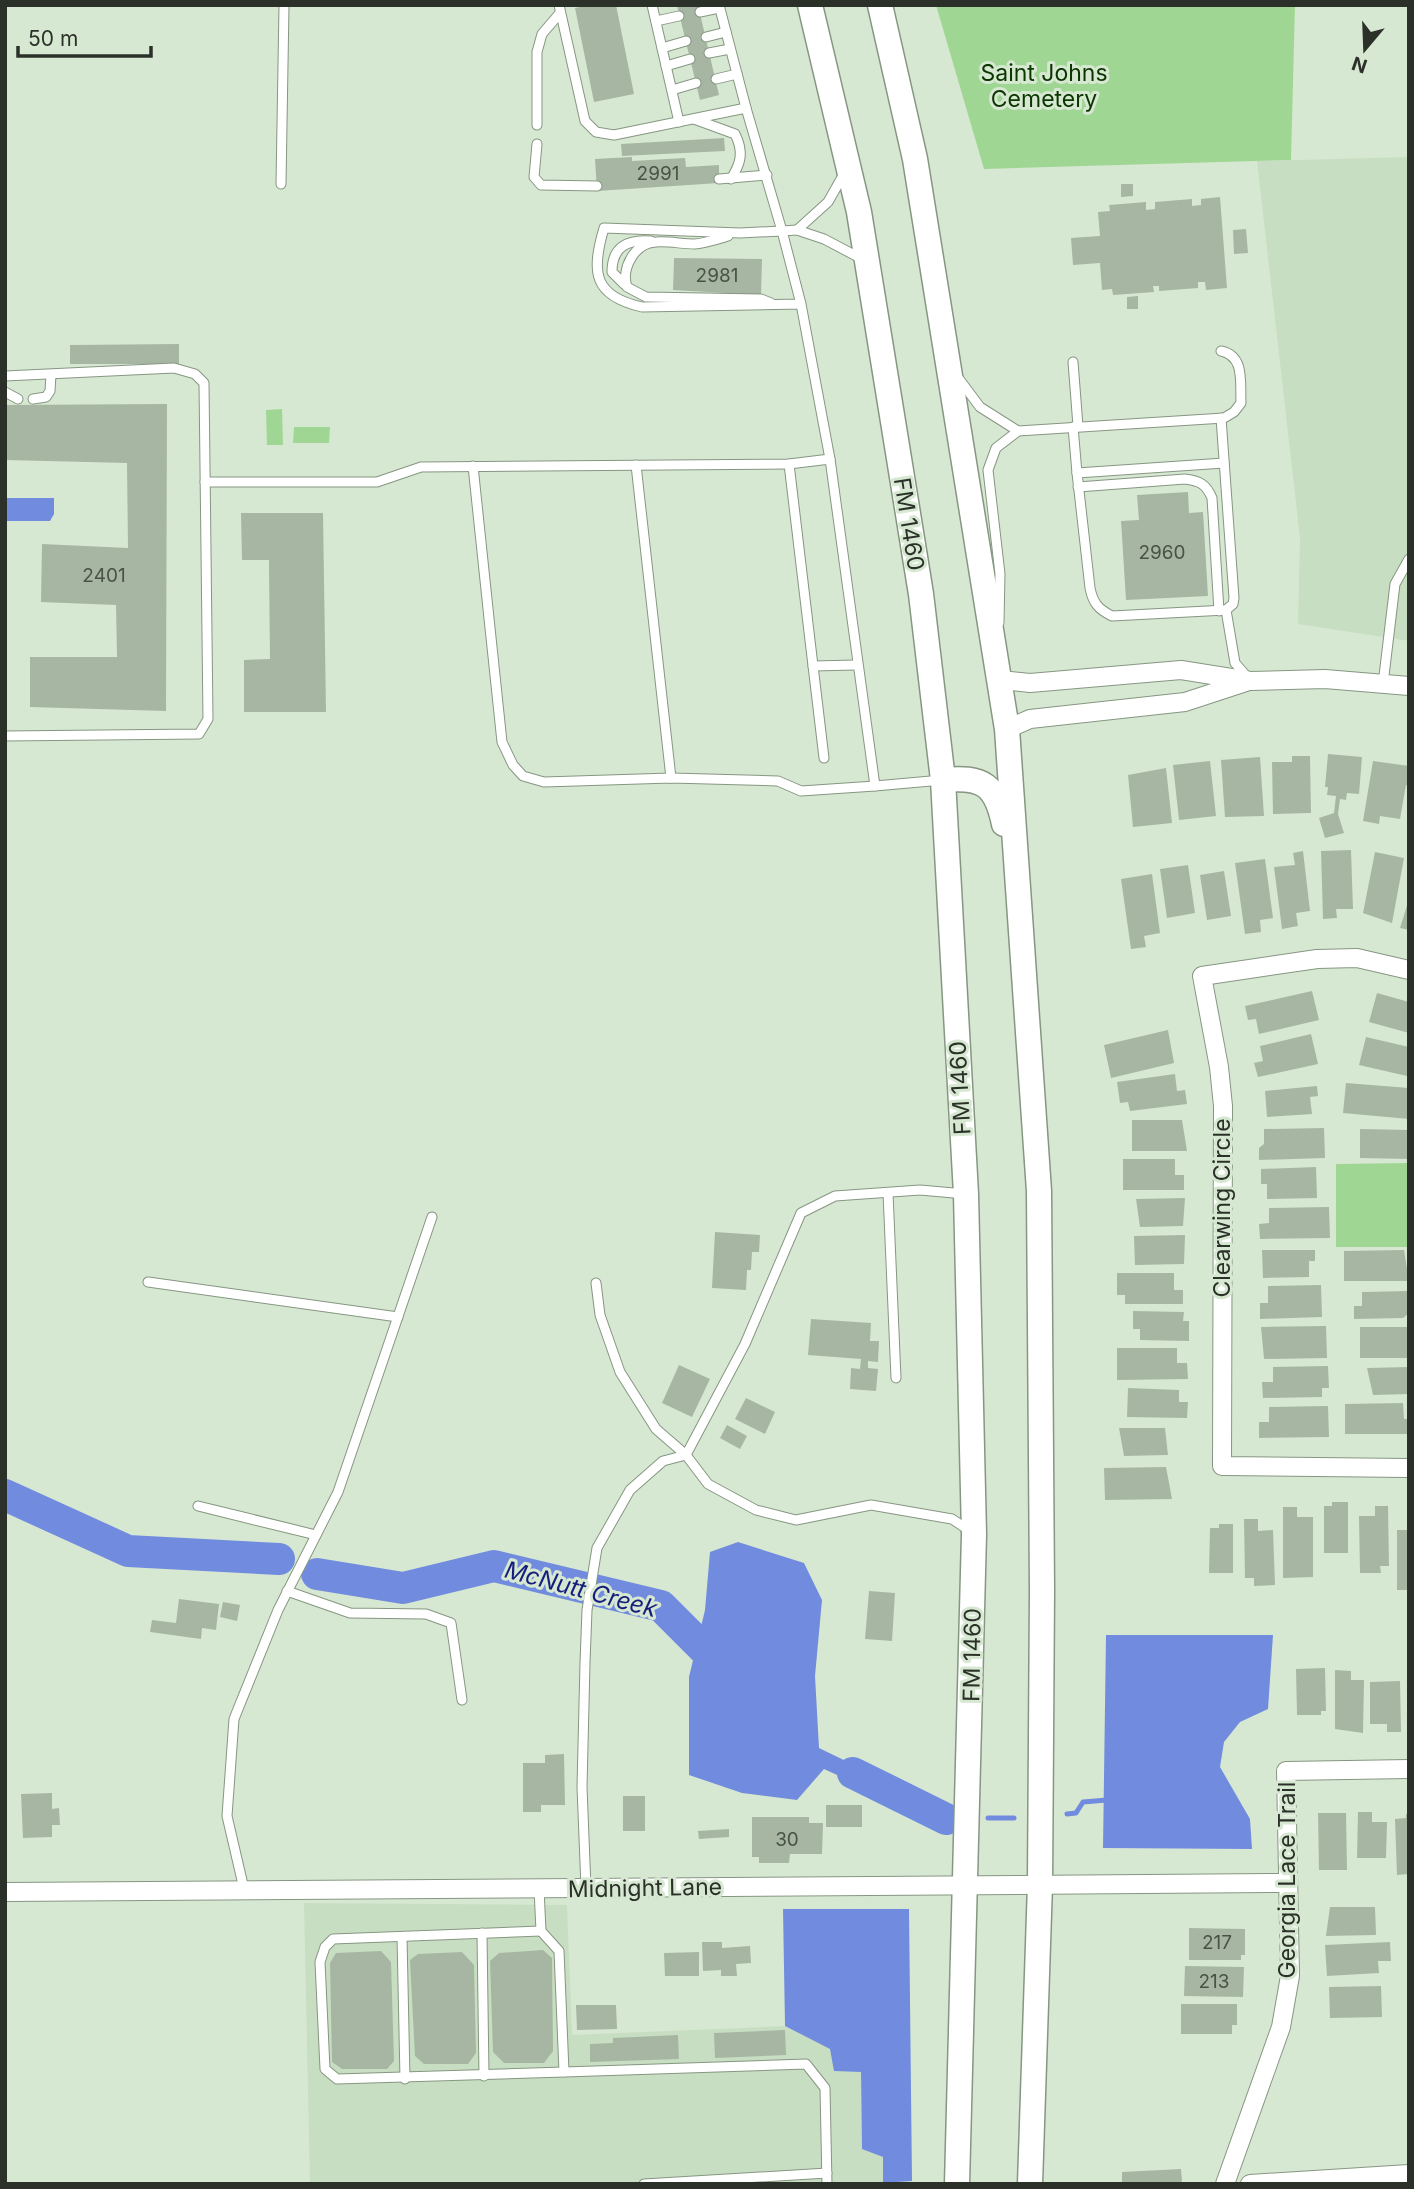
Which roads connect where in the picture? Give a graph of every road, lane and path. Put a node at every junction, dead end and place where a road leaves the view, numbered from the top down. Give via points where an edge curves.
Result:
1 (284, 5) edge
2 (652, 5) edge
3 (810, 5) edge
4 (880, 5) edge
5 (719, 7) edge
6 (559, 9) edge
7 (700, 12) dead end
8 (680, 16) dead end
9 (656, 21) junction
10 (726, 32) junction
11 (706, 37) dead end
12 (685, 41) dead end
13 (662, 48) junction
14 (730, 49) junction
15 (709, 53) dead end
16 (690, 59) dead end
17 (666, 66) junction
18 (737, 74) junction
19 (716, 79) dead end
20 (696, 83) dead end
21 (672, 90) junction
22 (746, 107) junction
23 (693, 119) junction
24 (679, 122) junction
25 (537, 125) dead end
26 (537, 144) dead end
27 (848, 167) junction
28 (767, 175) junction
29 (719, 179) dead end
30 (731, 179) junction
31 (281, 184) dead end
32 (597, 186) dead end
33 (797, 230) junction
34 (782, 231) junction
35 (740, 233) junction
36 (653, 241) junction
37 (866, 261) junction
38 (627, 287) junction
39 (801, 304) junction
40 (779, 305) junction
41 (1221, 351) dead end
42 (949, 362) junction
43 (1073, 362) dead end
44 (51, 374) junction
45 (5, 376) edge
46 (5, 393) edge
47 (18, 399) dead end
48 (33, 399) dead end
49 (1221, 418) junction
50 (1076, 427) junction
51 (1018, 431) junction
52 (830, 460) junction
53 (1224, 463) junction
54 (789, 464) junction
55 (636, 465) junction
56 (473, 466) junction
57 (1077, 474) junction
58 (205, 482) junction
59 (1078, 488) junction
60 (1409, 559) edge
61 (1223, 610) junction
62 (996, 648) junction
63 (856, 665) junction
64 (813, 666) junction
65 (1001, 680) junction
66 (1250, 681) junction
67 (1383, 684) junction
68 (1409, 686) edge
69 (1007, 729) junction
70 (5, 736) edge
71 (824, 758) dead end
72 (671, 778) junction
73 (943, 780) junction
74 (875, 786) junction
75 (1017, 886) junction
76 (1409, 970) edge
77 (888, 1193) junction
78 (966, 1194) junction
79 (432, 1217) dead end
80 (148, 1282) dead end
81 (596, 1283) dead end
82 (398, 1317) junction
83 (896, 1378) dead end
84 (686, 1455) junction
85 (1409, 1468) edge
86 (198, 1506) dead end
87 (974, 1534) junction
88 (316, 1535) junction
89 (288, 1591) junction
90 (462, 1700) dead end
91 (1409, 1769) edge
92 (1286, 1883) junction
93 (1040, 1884) junction
94 (965, 1885) junction
95 (586, 1888) junction
96 (244, 1889) junction
97 (539, 1889) junction
98 (5, 1892) edge
99 (541, 1931) junction
100 (482, 1933) junction
101 (402, 1937) junction
102 (564, 2072) junction
103 (484, 2076) junction
104 (405, 2079) junction
105 (827, 2173) junction
106 (1409, 2174) edge
107 (643, 2184) edge
108 (827, 2184) edge
109 (957, 2184) edge
110 (1030, 2184) edge
111 (1225, 2184) edge
112 (1250, 2184) edge

1 - 31 lane
2 - 9 lane
3 - 27 main road, FM 1460 / FM 1460
4 - 42 main road via 915,159
5 - 7 lane
5 - 10 lane
6 - 24 lane via 585,121 596,132 614,135
6 - 25 lane via 542,33 537,52
8 - 9 lane
9 - 13 lane
10 - 11 lane
10 - 14 lane
12 - 13 lane
13 - 17 lane
14 - 15 lane
14 - 18 lane
16 - 17 lane
17 - 21 lane
18 - 19 lane
18 - 22 lane
20 - 21 lane
21 - 24 lane
22 - 23 lane
22 - 28 lane
23 - 24 lane
23 - 30 lane via 735,134 741,146 740,165
26 - 32 lane via 534,177 541,185
27 - 33 lane via 828,202
27 - 37 main road, FM 1460 / FM 1460
28 - 30 lane
28 - 34 lane
29 - 30 lane
33 - 34 lane
33 - 37 lane
34 - 35 lane
34 - 39 lane
35 - 36 lane via 697,244
35 - 40 lane via 604,228 595,269 611,296 642,307
36 - 38 lane via 625,267
36 - 38 lane via 634,240 619,247 612,259 612,272
37 - 73 main road, FM 1460 / FM 1460 via 921,594
38 - 40 lane via 646,297 761,299
39 - 40 lane
39 - 52 lane
41 - 49 lane via 1232,353 1238,362 1241,403
42 - 51 lane via 980,407
42 - 62 main road
43 - 50 lane
44 - 45 lane
44 - 48 lane via 46,397
44 - 58 lane via 174,368 195,374 204,383
46 - 47 lane
49 - 50 lane
49 - 53 lane
50 - 51 lane
50 - 57 lane
51 - 62 lane via 996,448 988,470 1000,573
52 - 54 lane
52 - 63 lane
53 - 57 lane
53 - 61 lane via 1234,598
54 - 55 lane
54 - 64 lane
55 - 56 lane
55 - 72 lane
56 - 58 lane via 421,467 377,482
56 - 72 lane via 502,742 508,756 523,776 544,782
57 - 59 lane
58 - 70 lane via 208,719 199,734
59 - 61 lane via 1092,600 1100,610 1112,617
59 - 61 lane via 1185,479 1207,486
60 - 67 lane via 1395,584
61 - 66 lane via 1235,663
62 - 65 main road
63 - 64 lane
63 - 74 lane
64 - 71 lane
65 - 66 street via 1030,683 1181,670
65 - 69 main road
66 - 67 street
66 - 69 street via 1185,702 1030,719
67 - 68 street
69 - 75 main road
72 - 74 lane via 778,781 801,792
73 - 74 lane
73 - 75 main road via 966,778 987,785 998,798
73 - 78 main road, FM 1460 / FM 1460
75 - 93 main road via 1039,1192
76 - 85 street, Clearwing Circle via 1357,958 1317,959 1202,976 1223,1106 1222,1465
77 - 78 lane
77 - 83 lane
77 - 84 lane via 835,1196 801,1213 745,1344
78 - 87 main road, FM 1460 / FM 1460
79 - 82 lane
80 - 82 lane
81 - 84 lane via 600,1315 620,1372 656,1429
82 - 88 lane via 338,1492
84 - 87 lane via 708,1484 756,1510 796,1520 871,1505 952,1518
84 - 95 lane via 663,1461 630,1490 597,1548 587,1610 582,1787
86 - 88 lane
87 - 94 main road, FM 1460 / FM 1460
88 - 89 lane
89 - 90 lane via 350,1614 426,1614 451,1623
89 - 96 lane via 234,1719 227,1816
91 - 92 street, Georgia Lace Trail via 1286,1771
92 - 93 street, Midnight Lane
92 - 111 street, Georgia Lace Trail via 1290,1976 1280,2027
93 - 94 street, Midnight Lane
93 - 110 main road
94 - 95 street, Midnight Lane
94 - 109 main road, FM 1460 / FM 1460
95 - 97 street, Midnight Lane
96 - 97 street, Midnight Lane
96 - 98 street, Midnight Lane
97 - 99 lane
99 - 100 lane
99 - 102 lane via 559,1951
100 - 101 lane
100 - 103 lane
101 - 104 lane
101 - 104 lane via 333,1939 320,1962 325,2069 337,2079
102 - 103 lane
102 - 105 lane via 806,2064 825,2088
103 - 104 lane
105 - 107 lane
105 - 108 lane
106 - 112 street

